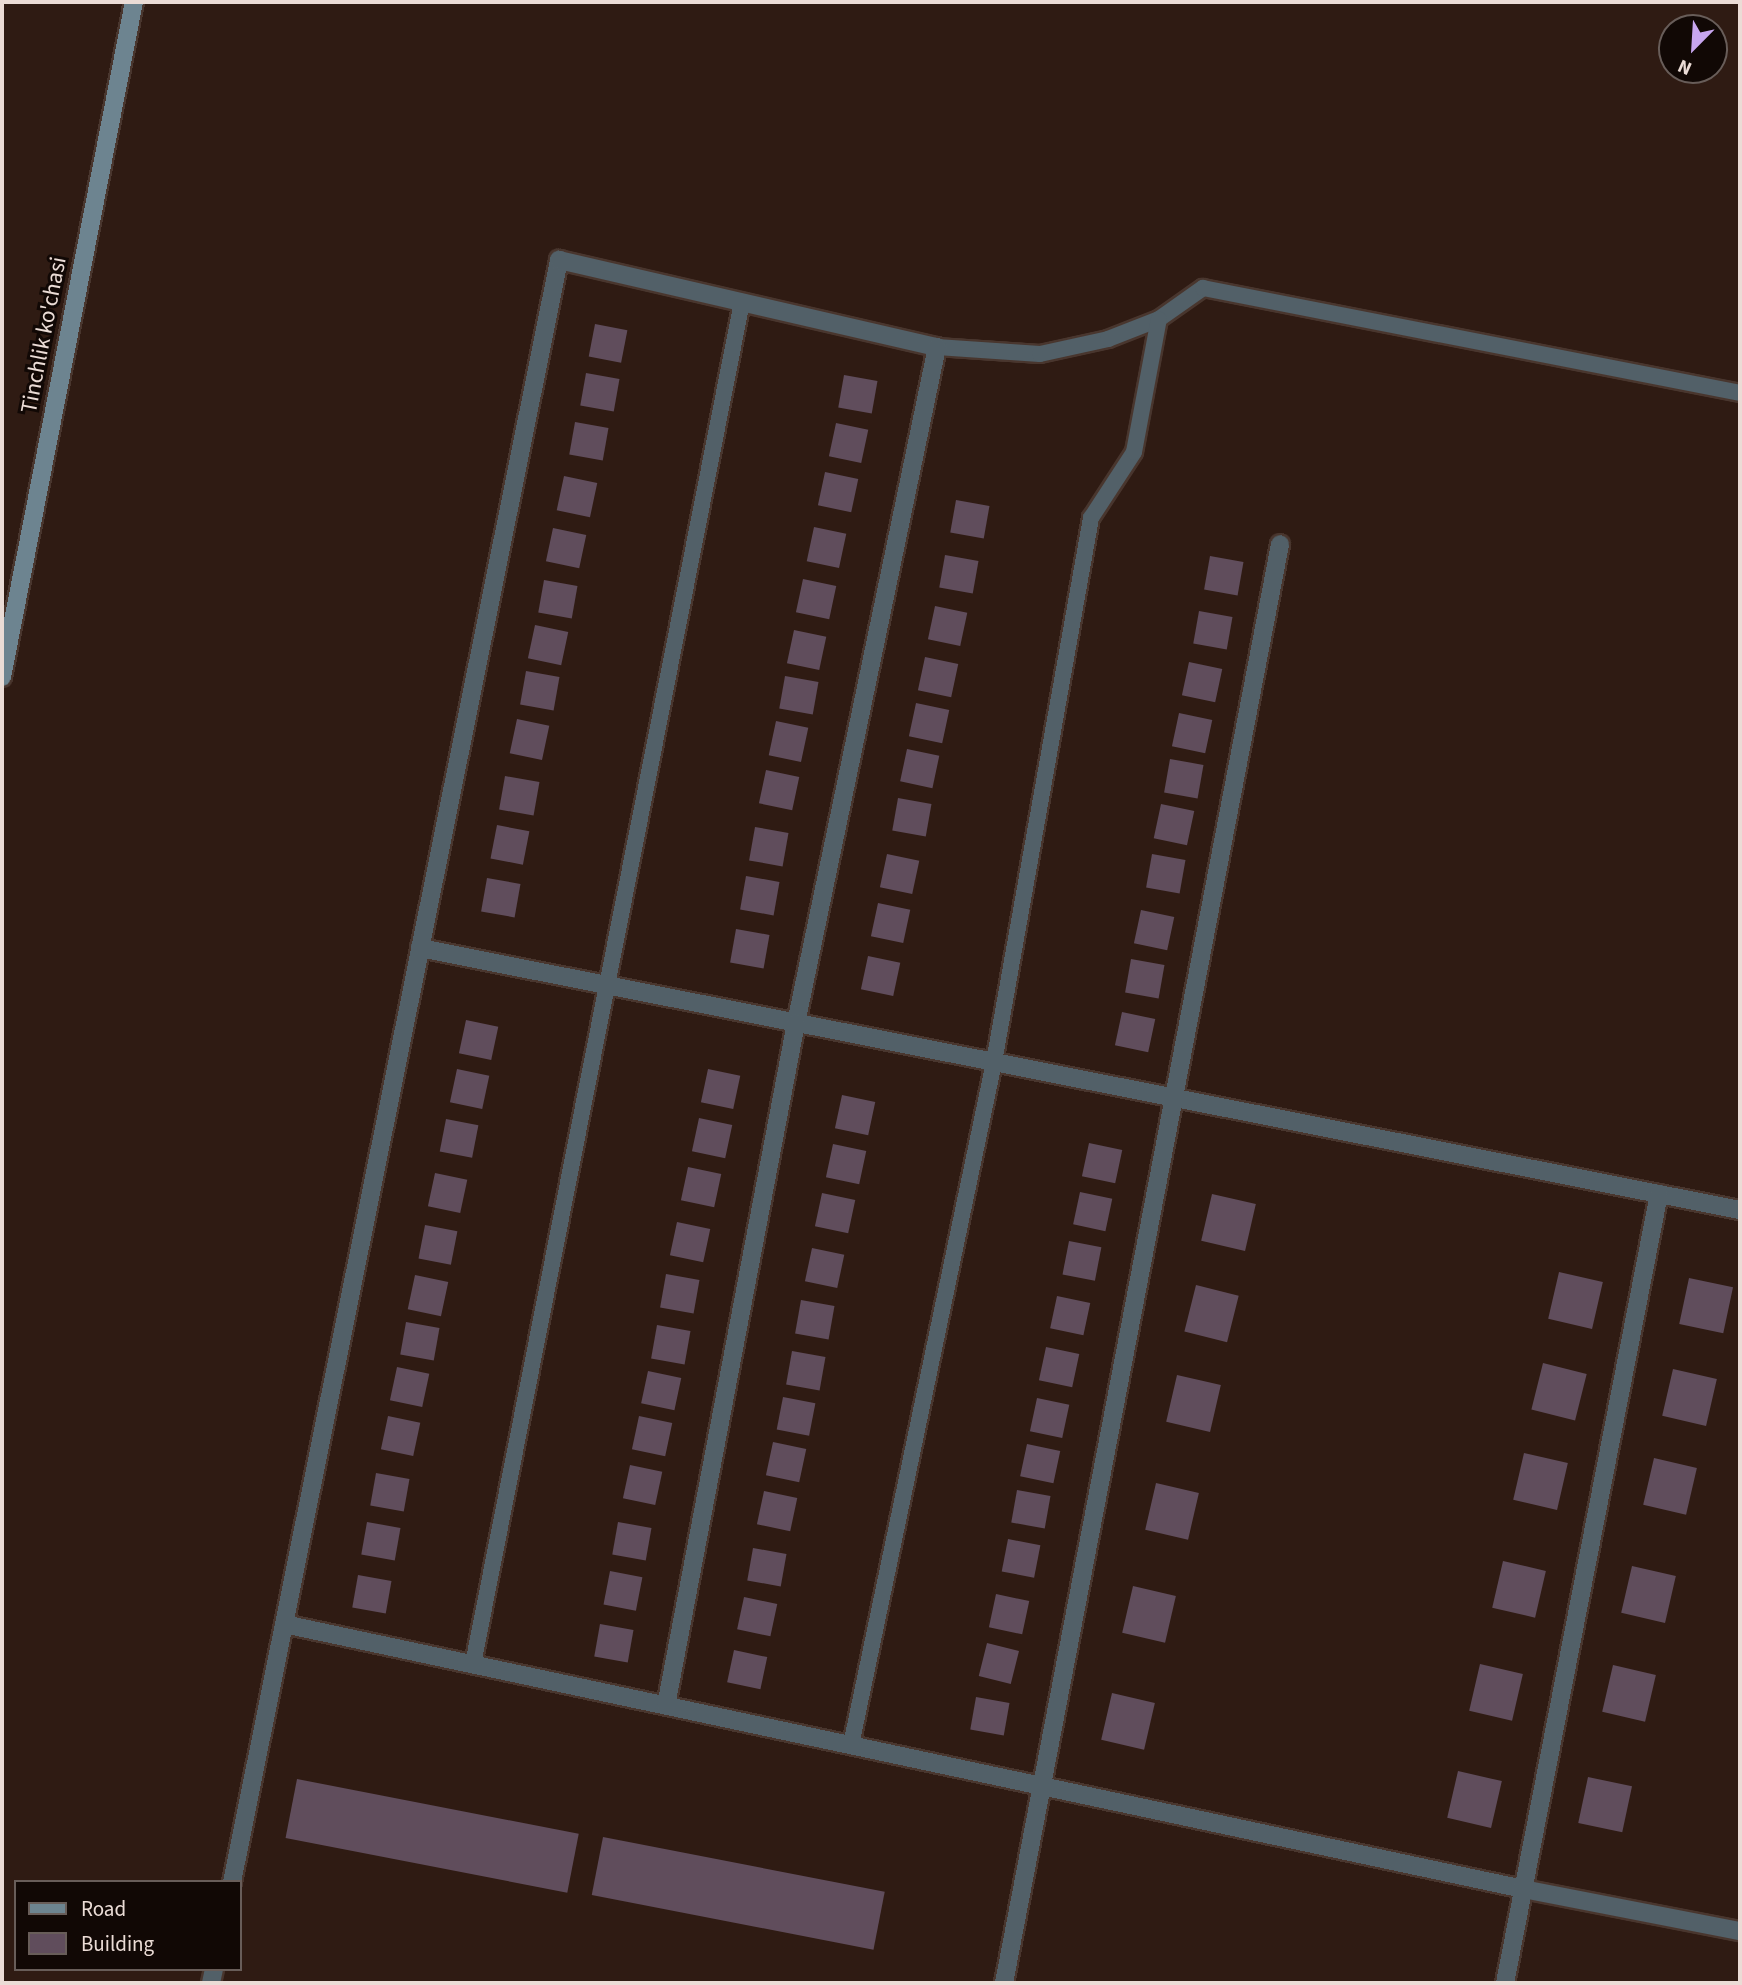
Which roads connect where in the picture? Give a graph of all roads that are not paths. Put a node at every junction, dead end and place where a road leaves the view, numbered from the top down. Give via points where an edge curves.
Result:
1 (134, 2) edge
2 (741, 302) junction
3 (1159, 319) junction
4 (937, 346) junction
5 (1740, 393) edge
6 (1280, 544) dead end
7 (2, 677) edge
8 (420, 948) junction
9 (609, 986) junction
10 (796, 1023) junction
11 (994, 1062) junction
12 (1175, 1098) junction
13 (1658, 1194) junction
14 (1740, 1210) edge
15 (284, 1624) junction
16 (473, 1664) junction
17 (666, 1706) junction
18 (851, 1745) junction
19 (1042, 1785) junction
20 (232, 1880) edge
21 (1523, 1889) junction
22 (1740, 1931) edge
23 (1004, 1983) edge
24 (1505, 1983) edge

1 - 7 main road, Tinchlik ko'chasi
2 - 4 street
2 - 8 street via 559,260
2 - 9 lane
3 - 4 lane via 1108,339 1040,354
3 - 5 lane via 1203,288
3 - 11 lane via 1134,452 1091,518
4 - 10 street
6 - 12 street
8 - 9 street
8 - 15 street
9 - 10 street
9 - 16 lane
10 - 11 street
10 - 17 street
11 - 12 street
11 - 18 lane
12 - 13 street
12 - 19 street
13 - 14 street
13 - 21 street
15 - 16 street
15 - 20 street
16 - 17 street
17 - 18 street
18 - 19 street
19 - 21 street
19 - 23 street
21 - 22 street
21 - 24 street

